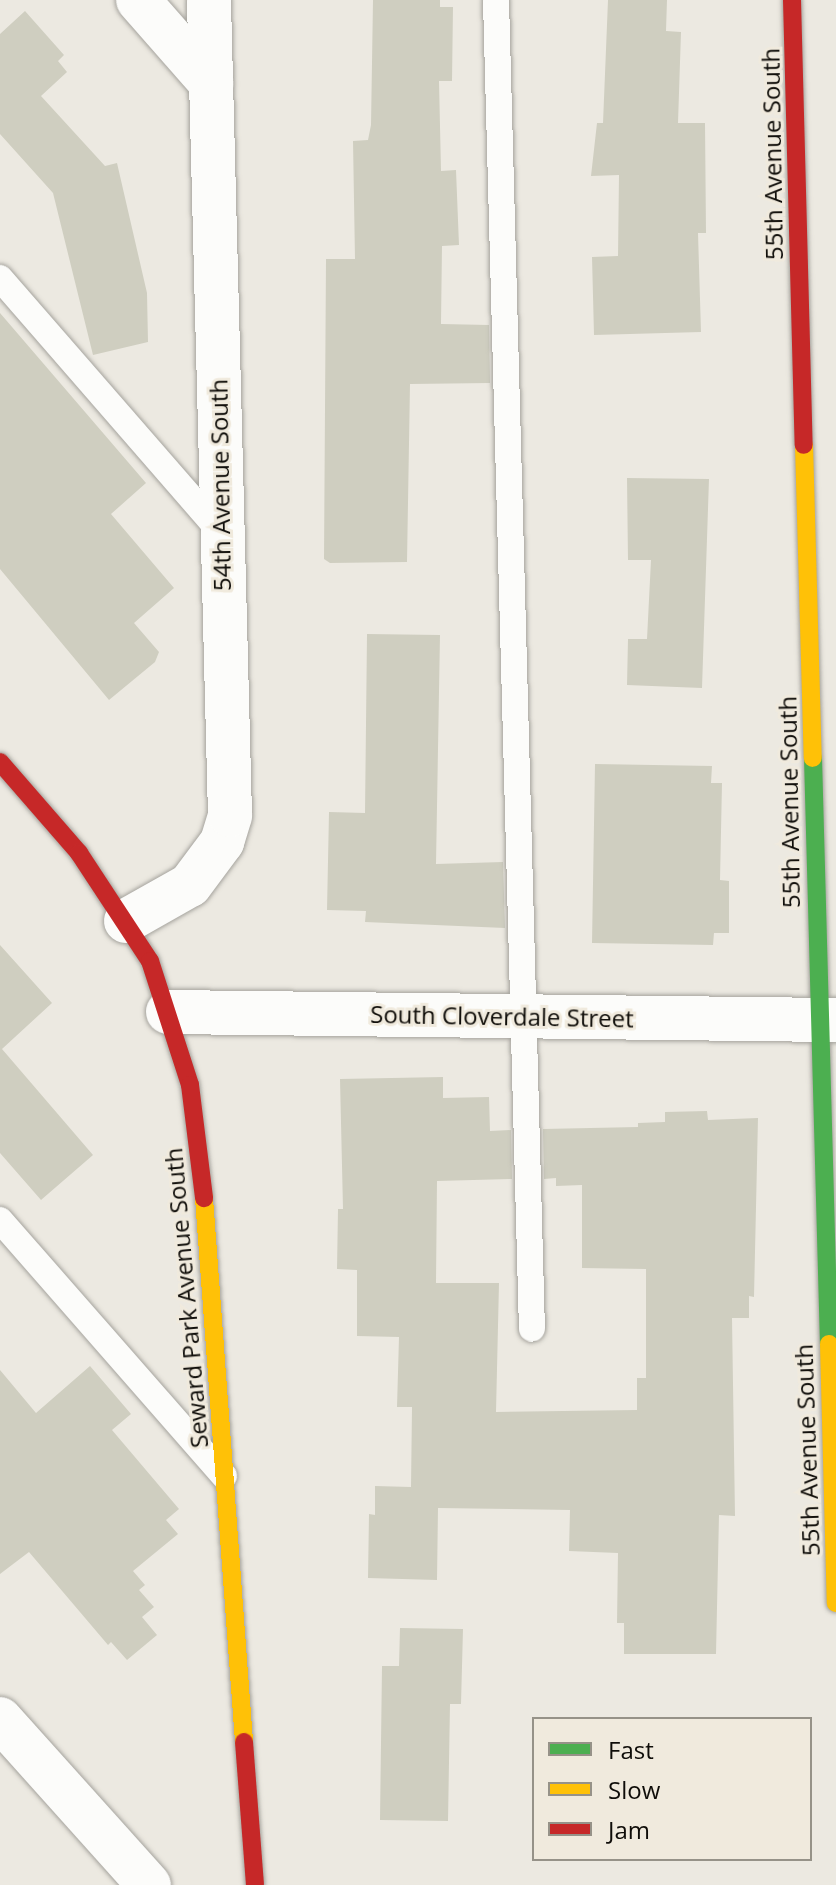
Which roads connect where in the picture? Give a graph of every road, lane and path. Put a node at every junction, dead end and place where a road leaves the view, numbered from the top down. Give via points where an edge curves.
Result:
1 (138, 0) edge
2 (209, 0) edge
3 (496, 0) edge
4 (792, 0) edge
5 (211, 83) junction
6 (0, 278) edge
7 (221, 532) junction
8 (0, 762) edge
9 (126, 921) junction
10 (168, 1012) junction
11 (522, 1016) junction
12 (827, 1020) edge
13 (0, 1220) edge
14 (532, 1329) dead end
15 (227, 1479) junction
16 (836, 1603) edge
17 (0, 1719) edge
18 (149, 1885) edge
19 (255, 1885) edge

1 - 5 street
2 - 5 street, 54th Avenue South
3 - 11 lane
4 - 12 street, 55th Avenue South
5 - 7 street, 54th Avenue South
6 - 7 lane
7 - 9 street, 54th Avenue South via 230,815 222,842 190,885
8 - 9 street, Seward Park Avenue South via 79,853
9 - 10 street, Seward Park Avenue South via 150,961
10 - 11 street, South Cloverdale Street
10 - 15 street, Seward Park Avenue South via 190,1085
11 - 12 street, South Cloverdale Street
11 - 14 lane
12 - 16 street, 55th Avenue South
13 - 15 lane
15 - 19 street, Seward Park Avenue South
17 - 18 street

